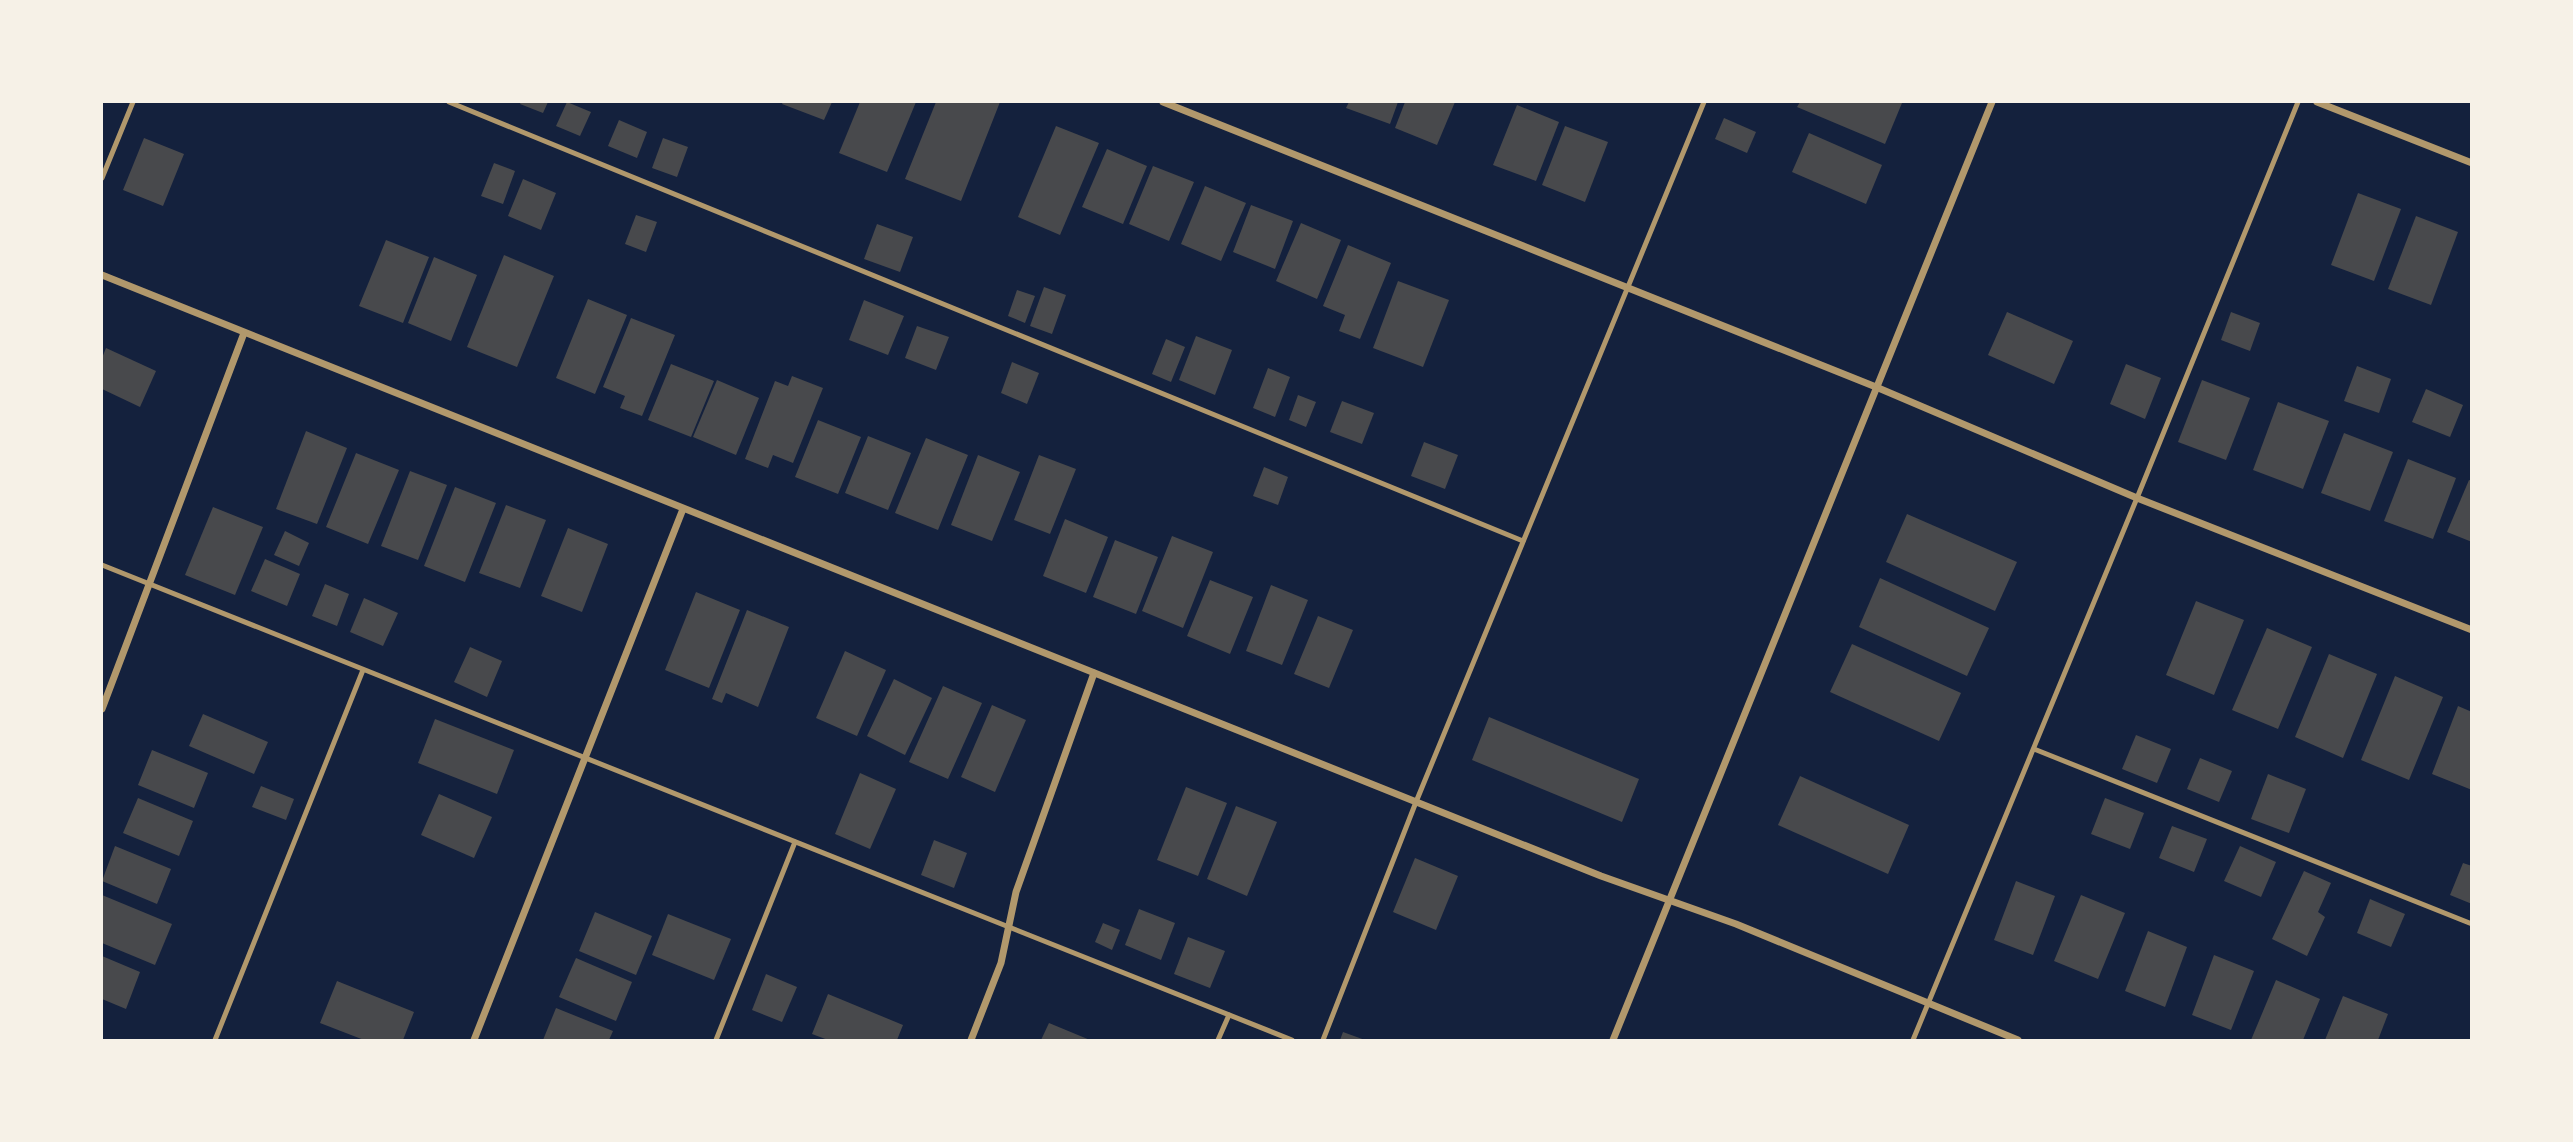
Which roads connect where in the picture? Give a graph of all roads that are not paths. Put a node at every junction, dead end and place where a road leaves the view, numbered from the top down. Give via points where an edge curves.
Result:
1 (133, 102) edge
2 (449, 102) edge
3 (1163, 102) edge
4 (1704, 102) edge
5 (1992, 102) edge
6 (2298, 102) edge
7 (2317, 102) edge
8 (2472, 163) edge
9 (102, 178) edge
10 (102, 275) edge
11 (1628, 288) junction
12 (244, 333) junction
13 (1876, 387) junction
14 (2137, 498) junction
15 (683, 509) junction
16 (1524, 541) junction
17 (102, 565) edge
18 (149, 584) junction
19 (2472, 630) edge
20 (363, 670) junction
21 (1094, 673) junction
22 (102, 709) edge
23 (2034, 749) junction
24 (584, 759) junction
25 (1416, 802) junction
26 (794, 842) junction
27 (1670, 900) junction
28 (2472, 924) edge
29 (1009, 926) junction
30 (1928, 1003) junction
31 (1228, 1015) junction
32 (215, 1041) edge
33 (474, 1041) edge
34 (716, 1041) edge
35 (971, 1041) edge
36 (1218, 1041) edge
37 (1292, 1041) edge
38 (1323, 1041) edge
39 (1613, 1041) edge
40 (1913, 1041) edge
41 (2018, 1041) edge

1 - 9 lane
2 - 16 lane
3 - 11 street
4 - 11 lane
5 - 13 street
6 - 14 lane
7 - 8 street
10 - 12 street
11 - 13 street
11 - 16 lane
12 - 15 street
12 - 18 street
13 - 14 street
13 - 27 street
14 - 19 street
14 - 23 lane
15 - 21 street
15 - 24 street
16 - 25 lane
17 - 18 lane
18 - 20 lane
18 - 22 street
20 - 24 lane
20 - 32 lane
21 - 25 street
21 - 29 street via 1016,892
23 - 28 lane
23 - 30 lane
24 - 26 lane
24 - 33 street
25 - 27 street
25 - 38 lane
26 - 29 lane
26 - 34 lane
27 - 30 street
27 - 39 street
29 - 31 lane
29 - 35 street via 1001,963
30 - 40 lane
30 - 41 street
31 - 36 lane
31 - 37 lane

